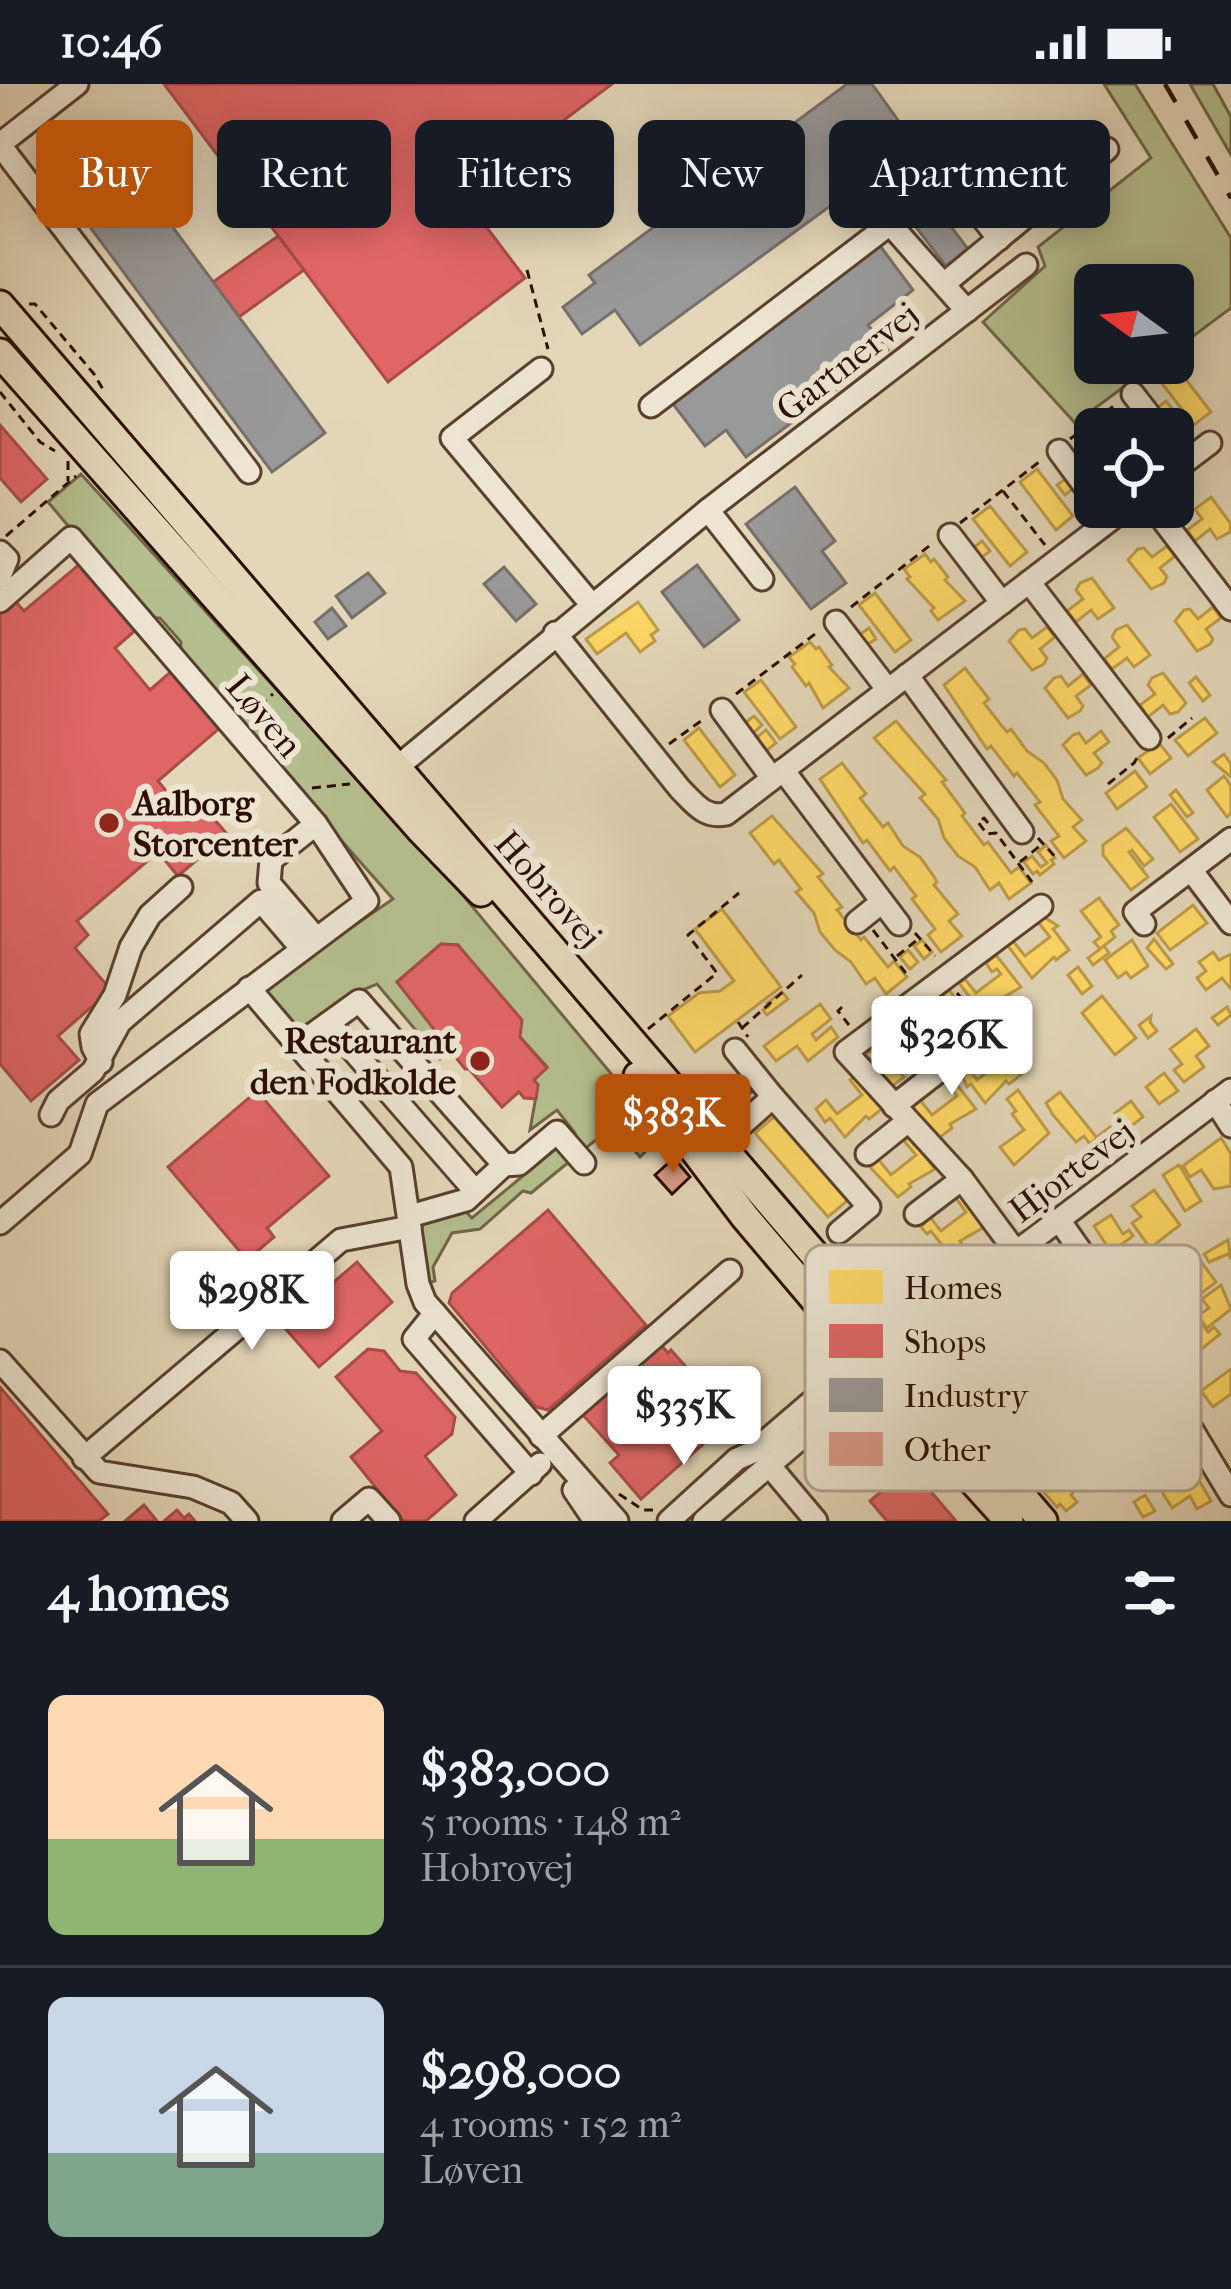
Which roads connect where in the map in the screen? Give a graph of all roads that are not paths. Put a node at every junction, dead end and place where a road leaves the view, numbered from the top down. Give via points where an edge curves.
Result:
1 (76, 84) edge
2 (0, 145) edge
3 (991, 228) edge
4 (1014, 228) edge
5 (1000, 239) junction
6 (1026, 265) dead end
7 (944, 284) junction
8 (0, 304) edge
9 (967, 311) junction
10 (0, 353) edge
11 (541, 369) road end
12 (1133, 394) road end
13 (651, 406) dead end
14 (1144, 408) edge
15 (1210, 443) dead end
16 (1059, 449) road end
17 (1194, 451) edge
18 (1074, 470) edge
19 (249, 472) dead end
20 (708, 510) junction
21 (1093, 528) edge
22 (1169, 528) edge
23 (950, 535) dead end
24 (0, 552) edge
25 (0, 576) edge
26 (762, 579) dead end
27 (1029, 582) junction
28 (0, 601) edge
29 (1002, 603) junction
30 (591, 604) junction
31 (1231, 609) edge
32 (827, 627) road end
33 (555, 633) junction
34 (907, 676) junction
35 (888, 690) junction
36 (726, 704) road end
37 (1149, 738) dead end
38 (778, 774) junction
39 (388, 775) junction
40 (316, 824) junction
41 (1032, 838) road end
42 (1231, 839) edge
43 (1191, 870) junction
44 (181, 887) dead end
45 (882, 902) junction
46 (1041, 906) dead end
47 (857, 922) road end
48 (1231, 923) edge
49 (899, 924) road end
50 (1144, 924) dead end
51 (309, 943) junction
52 (249, 988) junction
53 (329, 1023) junction
54 (999, 1038) road end
55 (298, 1045) junction
56 (742, 1045) road end
57 (100, 1060) junction
58 (120, 1085) junction
59 (1223, 1096) edge
60 (773, 1097) junction
61 (901, 1114) junction
62 (52, 1115) dead end
63 (1231, 1126) edge
64 (720, 1144) junction
65 (867, 1154) dead end
66 (584, 1163) dead end
67 (503, 1165) junction
68 (962, 1179) junction
69 (475, 1191) junction
70 (916, 1214) dead end
71 (1059, 1220) junction
72 (410, 1222) junction
73 (0, 1223) edge
74 (838, 1232) dead end
75 (806, 1245) edge
76 (1011, 1245) edge
77 (1025, 1245) edge
78 (1076, 1245) edge
79 (730, 1271) dead end
80 (805, 1288) edge
81 (435, 1313) junction
82 (0, 1361) edge
83 (805, 1414) edge
84 (548, 1444) junction
85 (1201, 1445) edge
86 (84, 1459) junction
87 (761, 1459) junction
88 (531, 1474) junction
89 (982, 1491) edge
90 (1017, 1491) edge
91 (1231, 1495) edge
92 (661, 1515) edge
93 (247, 1521) edge
94 (344, 1521) edge
95 (389, 1521) edge
96 (476, 1521) edge
97 (595, 1521) edge
98 (616, 1521) edge
99 (704, 1521) edge
100 (816, 1521) edge
101 (1009, 1521) edge
102 (1043, 1521) edge

1 - 2 street
2 - 19 street via 59,208
3 - 5 street
4 - 5 street
5 - 7 street
6 - 9 street, Gartnervej
7 - 9 street
7 - 13 street via 890,224
8 - 39 main road, Hobrovej
9 - 20 street, Gartnervej
10 - 39 main road, Hobrovej via 81,460
11 - 30 street via 452,438
12 - 14 street
15 - 17 street
16 - 18 street
20 - 26 street
20 - 30 street, Gartnervej
21 - 27 street
22 - 31 street
23 - 29 street
24 - 25 street via 7,559
27 - 29 street
27 - 37 street via 1125,723
28 - 40 street, Løven via 71,538
29 - 34 street
30 - 33 street, Gartnervej
32 - 35 street
33 - 38 street via 680,789 713,816
33 - 39 street, Gartnervej
34 - 35 street
34 - 41 street via 997,816
35 - 38 street
36 - 38 street
38 - 45 street
39 - 64 main road, Hobrovej
39 - 80 main road, Hobrovej
40 - 51 street via 271,860 269,883
40 - 51 street, Løven via 367,901
42 - 43 street
43 - 48 street
43 - 50 street via 1135,912
44 - 57 street via 131,946 91,1034
45 - 47 street
45 - 49 street
46 - 61 street via 940,967 846,1052
51 - 52 street, Løven
51 - 57 street via 261,901 120,1022
52 - 55 street
52 - 58 street, Løven
53 - 55 street
53 - 67 street via 359,1001
53 - 69 street
54 - 61 street
55 - 72 street via 401,1167
56 - 60 street
57 - 58 street
57 - 62 street
58 - 73 street, Løven via 97,1104 80,1154
59 - 63 street
59 - 71 street, Hjortevej
60 - 64 street
60 - 74 street via 869,1207
61 - 65 street
61 - 68 street
64 - 75 main road, Hobrovej
66 - 67 street via 557,1132 519,1164
67 - 69 street
68 - 70 street
68 - 76 street
69 - 72 street
71 - 77 street, Hjortevej
71 - 78 street
72 - 81 street via 418,1284
72 - 86 street via 341,1240
79 - 84 street
81 - 84 street
81 - 88 street via 414,1340
82 - 86 street
83 - 87 street
84 - 88 street
84 - 97 street
84 - 98 street
85 - 91 street
86 - 93 street via 115,1477 213,1493
87 - 92 street via 737,1459
87 - 99 street
87 - 100 street
88 - 96 street
89 - 101 main road, Hobrovej
90 - 102 main road, Hobrovej
94 - 95 street via 369,1499

